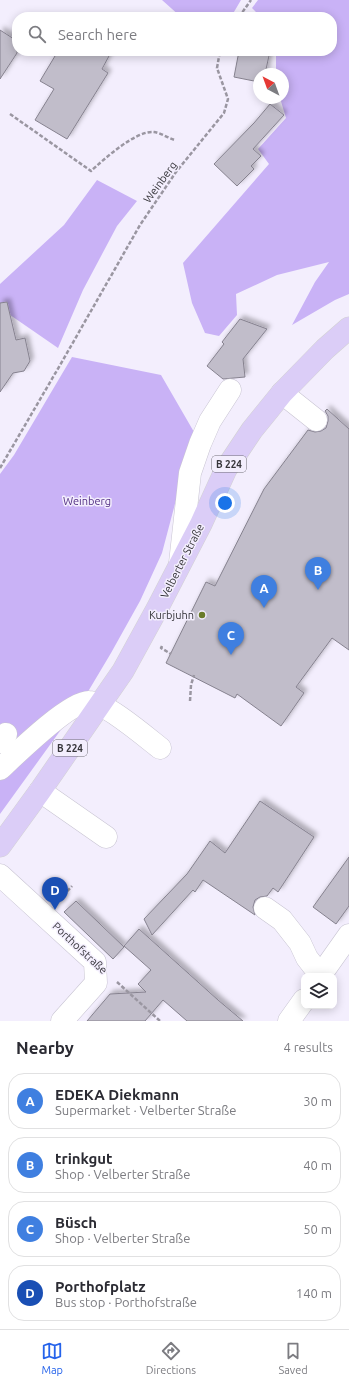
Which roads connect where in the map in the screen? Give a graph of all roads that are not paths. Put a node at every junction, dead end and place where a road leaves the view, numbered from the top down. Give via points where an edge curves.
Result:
1 (349, 328) edge
2 (230, 390) dead end
3 (282, 392) junction
4 (316, 420) dead end
5 (180, 564) junction
6 (101, 705) junction
7 (160, 748) dead end
8 (0, 769) edge
9 (40, 791) junction
10 (106, 837) dead end
11 (0, 846) edge
12 (0, 875) edge
13 (265, 908) dead end
14 (349, 935) edge
15 (319, 973) edge
16 (323, 973) edge
17 (301, 1004) edge
18 (62, 1021) edge
19 (289, 1021) edge

1 - 3 main road, Velberter Straße / B 224
2 - 5 street via 210,421 190,473
3 - 4 street
3 - 5 main road, Velberter Straße / B 224 via 226,469
5 - 6 main road, Velberter Straße / B 224 via 123,671
6 - 7 street
6 - 8 street via 88,702 75,707 44,728
6 - 9 main road, Velberter Straße / B 224
9 - 10 street
9 - 11 main road, Velberter Straße / B 224
12 - 18 street, Porthofstraße via 94,962 96,983
13 - 15 street via 282,920
14 - 16 street
17 - 19 street

